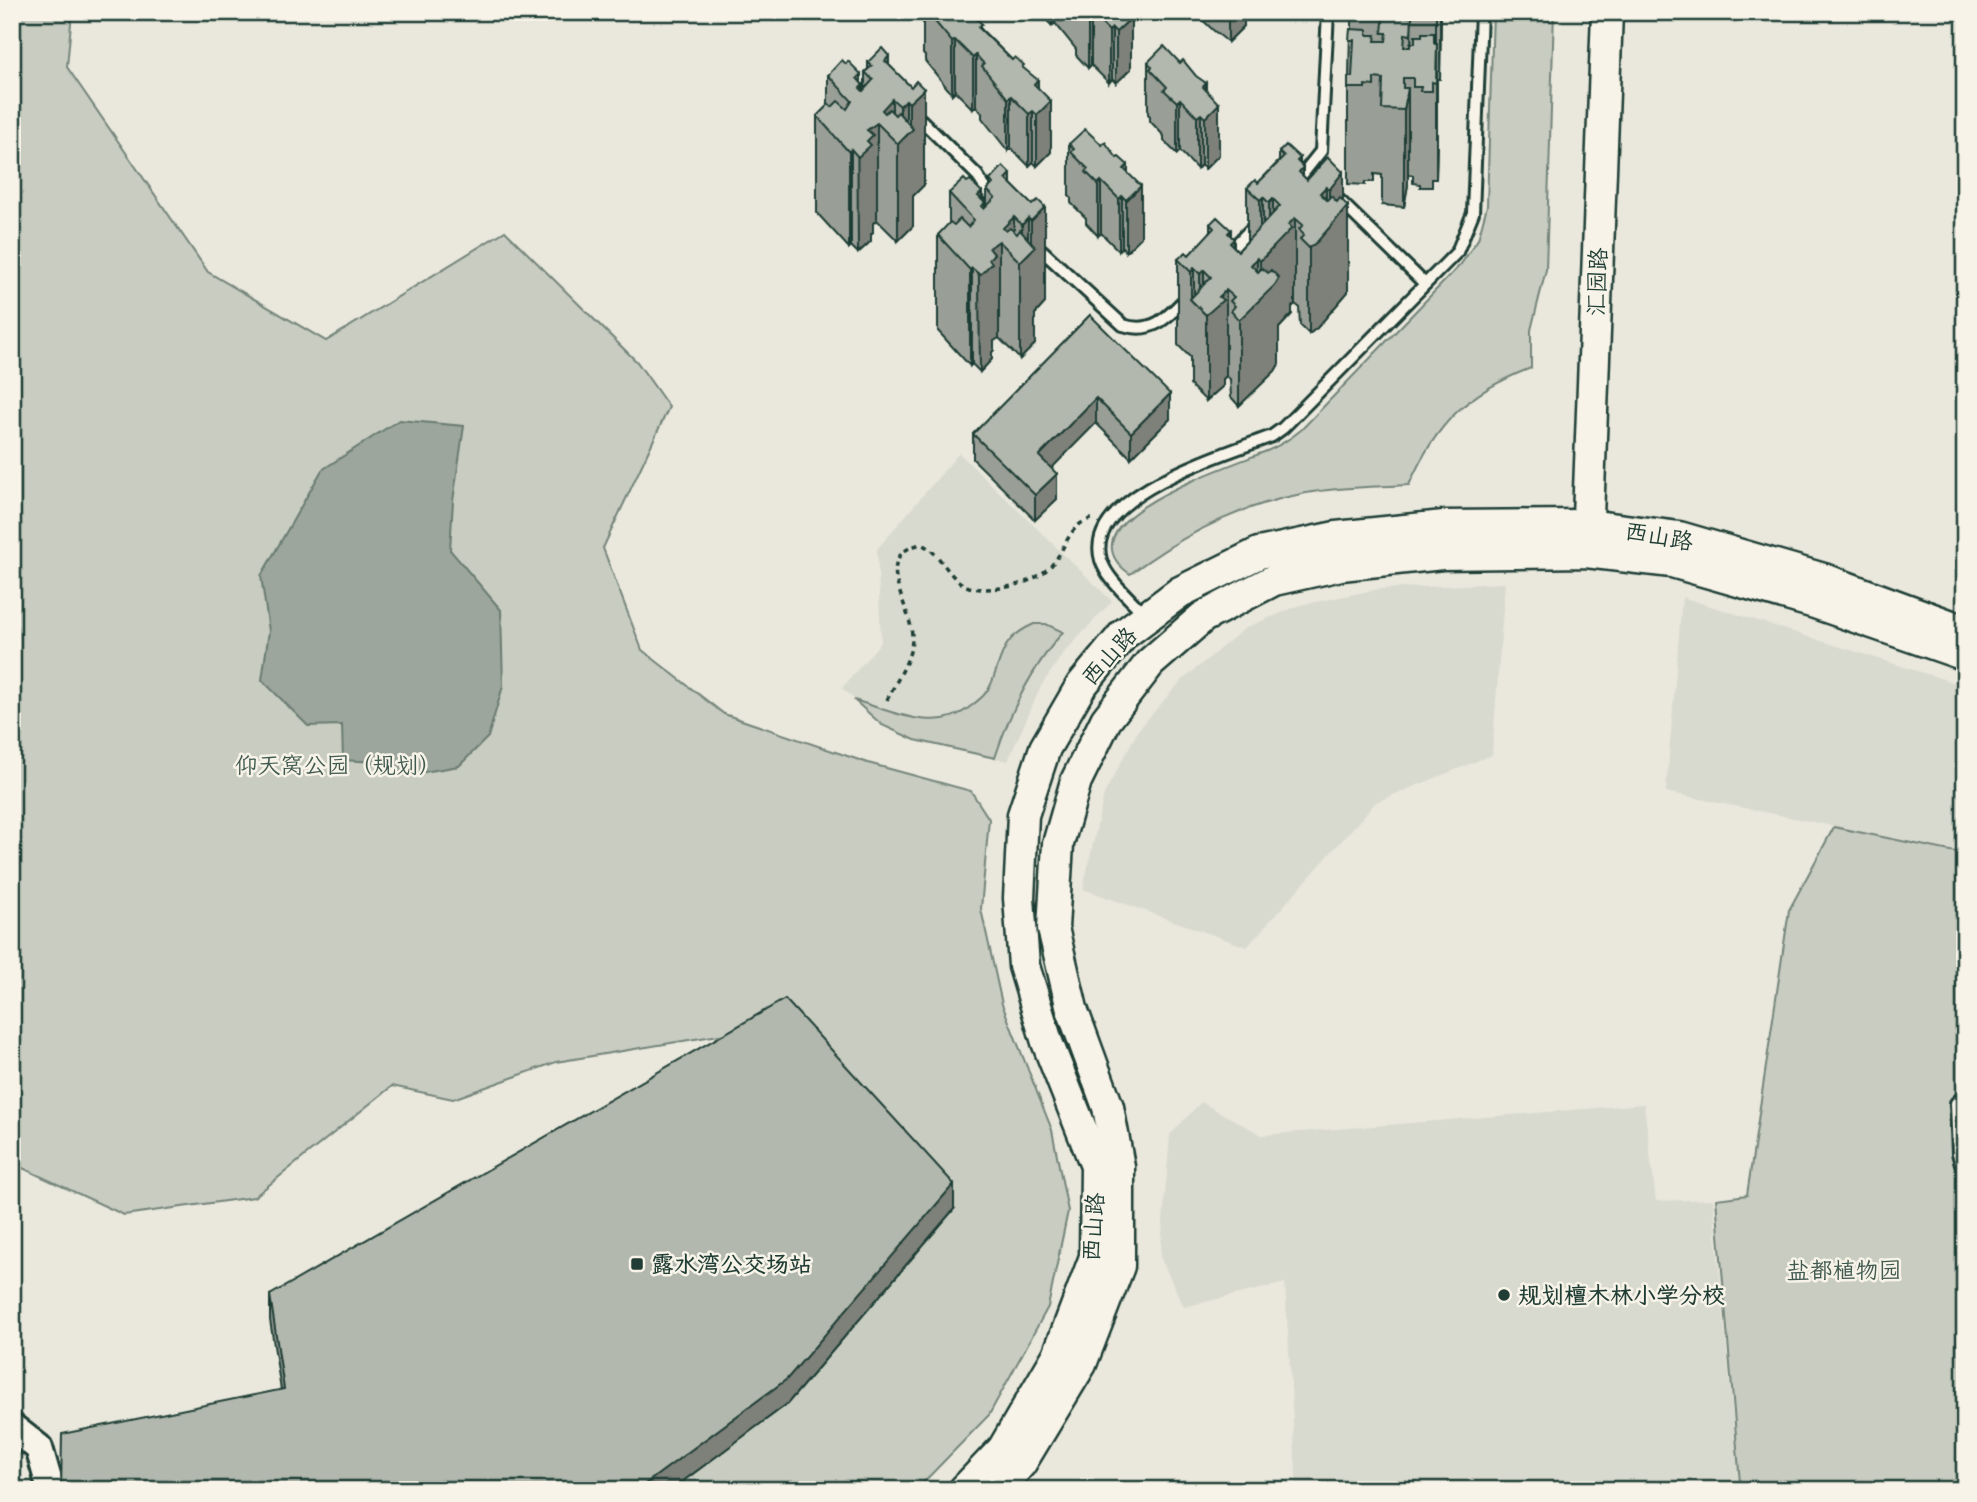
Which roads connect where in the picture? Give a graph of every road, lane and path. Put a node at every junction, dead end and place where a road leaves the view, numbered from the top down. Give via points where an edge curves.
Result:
1 (1328, 12) edge
2 (1481, 12) edge
3 (1606, 12) edge
4 (904, 103) edge
5 (1308, 170) junction
6 (1318, 179) edge
7 (1328, 189) edge
8 (1282, 197) edge
9 (1001, 211) edge
10 (1265, 215) edge
11 (1031, 239) edge
12 (1212, 270) edge
13 (1425, 284) junction
14 (1195, 289) edge
15 (1109, 519) junction
16 (1587, 539) junction
17 (1146, 617) junction
18 (1965, 631) edge
19 (1965, 655) edge
20 (887, 700) dead end
21 (1965, 1096) edge
22 (1965, 1178) edge
23 (12, 1427) edge
24 (51, 1490) edge
25 (964, 1490) edge
26 (996, 1490) edge

1 - 5 lane via 1323,139
2 - 13 lane via 1473,214 1457,252
3 - 16 main road, 汇园路
4 - 9 lane via 977,175
5 - 6 lane
5 - 8 lane
7 - 13 lane
10 - 12 lane
11 - 14 lane via 1115,320 1130,328 1160,323
13 - 15 lane via 1283,428 1166,480
15 - 17 lane via 1100,538 1101,560
15 - 20 path via 1083,521 1046,570 1010,587 986,590 967,586 951,575 931,548 921,544 906,550 898,557 895,573 912,640
16 - 17 main road, 西山路 via 1444,526 1323,540 1259,554 1180,592
16 - 18 main road, 西山路 via 1679,537 1827,580
16 - 19 main road, 西山路 via 1815,603
16 - 26 main road, 西山路 via 1341,565 1274,580 1203,617 1150,663 1106,720 1076,781 1058,844 1053,928 1072,1009 1108,1107 1119,1167 1119,1266 1081,1364 1021,1463
17 - 25 main road, 西山路 via 1124,634 1081,685 1045,748 1023,815 1019,898 1024,966 1047,1042 1096,1166 1095,1257 1058,1355 1003,1450
21 - 22 lane via 1956,1103 1958,1153
23 - 24 street via 39,1447

